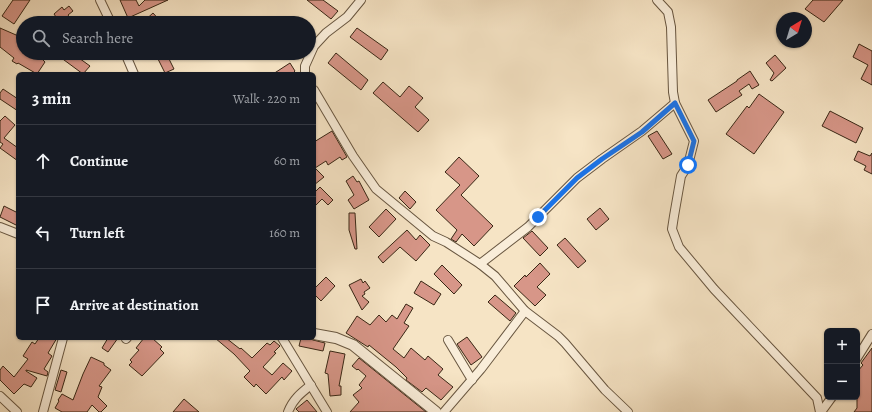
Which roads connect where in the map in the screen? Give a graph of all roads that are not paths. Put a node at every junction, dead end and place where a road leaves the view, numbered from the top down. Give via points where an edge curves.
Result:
1 (100, 0) edge
2 (361, 0) edge
3 (657, 0) edge
4 (108, 16) edge
5 (316, 44) edge
6 (128, 60) edge
7 (308, 60) edge
8 (133, 72) edge
9 (305, 72) edge
10 (316, 93) edge
11 (675, 103) junction
12 (0, 227) edge
13 (16, 233) edge
14 (480, 264) junction
15 (525, 311) junction
16 (316, 334) edge
17 (872, 334) edge
18 (62, 340) edge
19 (283, 340) edge
20 (448, 340) dead end
21 (860, 353) edge
22 (472, 380) junction
23 (311, 385) junction
24 (0, 396) edge
25 (817, 398) junction
26 (824, 398) edge
27 (830, 400) edge
28 (17, 412) edge
29 (43, 412) edge
30 (288, 412) edge
31 (327, 412) edge
32 (436, 412) edge
33 (444, 412) edge
34 (628, 412) edge
35 (821, 412) edge

1 - 4 street
2 - 5 street via 347,17
3 - 11 street via 668,12 670,23
6 - 8 street
7 - 9 street
10 - 14 street via 376,189 433,236
11 - 14 street via 642,132 577,178 528,227
11 - 25 street via 694,141 688,165 681,176 672,230 679,247 719,294
12 - 13 street
14 - 15 street via 495,276
15 - 22 street
15 - 34 street via 558,336 605,390
16 - 32 street via 336,338 353,345
17 - 21 street
18 - 29 street
19 - 23 street
20 - 22 street
22 - 33 street
23 - 30 street via 291,404
23 - 31 street
24 - 28 street
25 - 26 street
25 - 35 street
27 - 35 street

